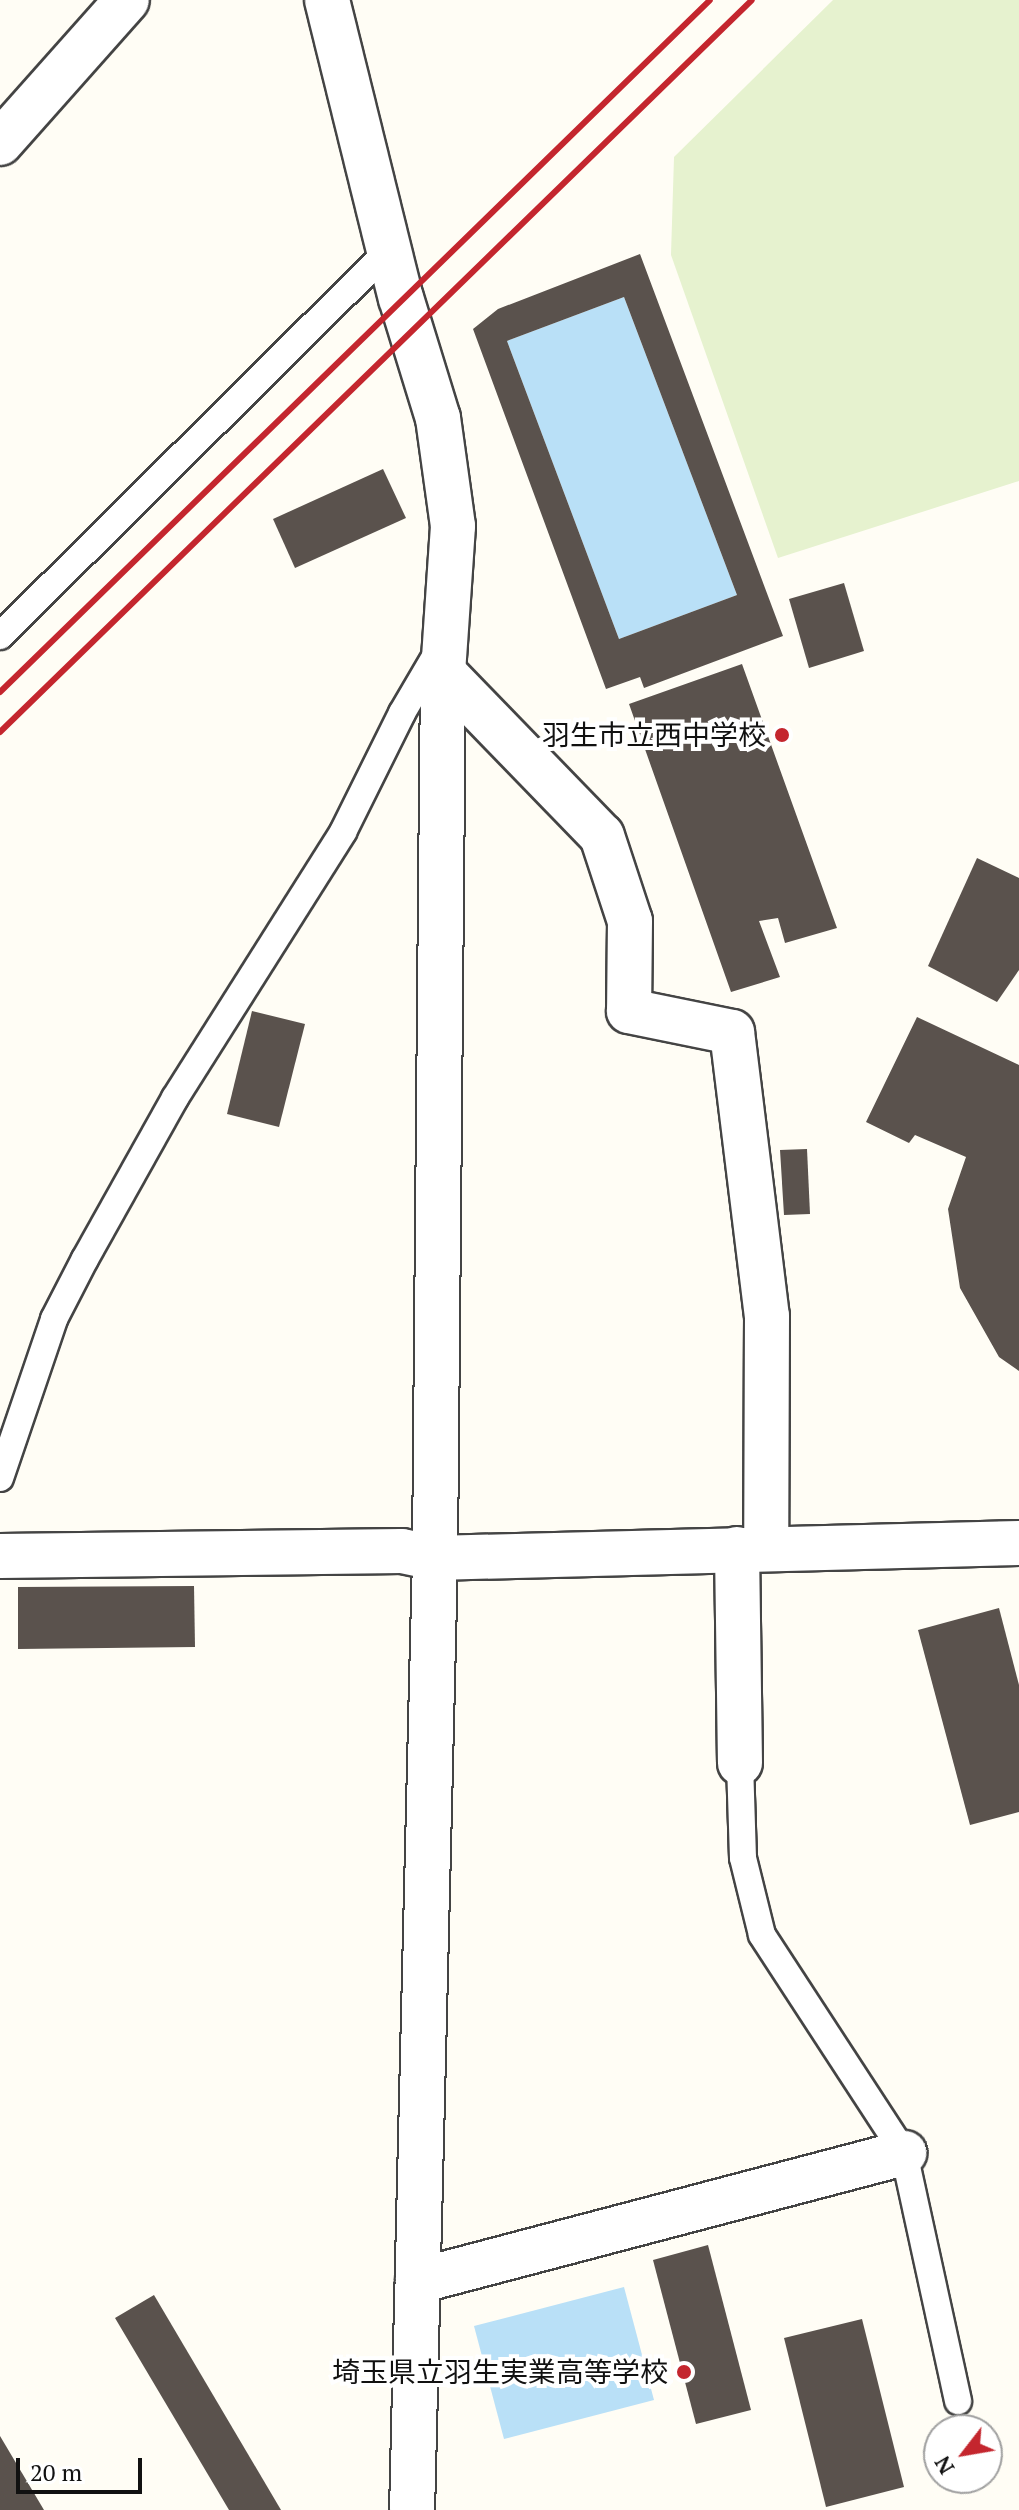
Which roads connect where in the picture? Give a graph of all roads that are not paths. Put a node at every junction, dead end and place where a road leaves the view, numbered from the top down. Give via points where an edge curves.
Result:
1 (127, 0) edge
2 (327, 0) edge
3 (0, 143) edge
4 (389, 250) junction
5 (0, 636) edge
6 (443, 658) junction
7 (0, 1478) edge
8 (1019, 1543) edge
9 (752, 1548) junction
10 (0, 1556) edge
11 (435, 1558) junction
12 (740, 1763) joint
13 (904, 2153) junction
14 (418, 2281) junction
15 (958, 2401) dead end
16 (412, 2510) edge

1 - 3 street
2 - 4 street
4 - 5 lane
4 - 6 street via 438,418 453,526
6 - 7 lane via 402,713 343,832 175,1098 85,1259 54,1319
6 - 9 street via 602,836 630,921 629,1011 732,1032 767,1316
6 - 11 street
8 - 9 street
9 - 11 street
9 - 12 street
10 - 11 street via 402,1551
11 - 14 street
12 - 13 lane via 743,1858 762,1935
13 - 14 street
13 - 15 lane
14 - 16 street

